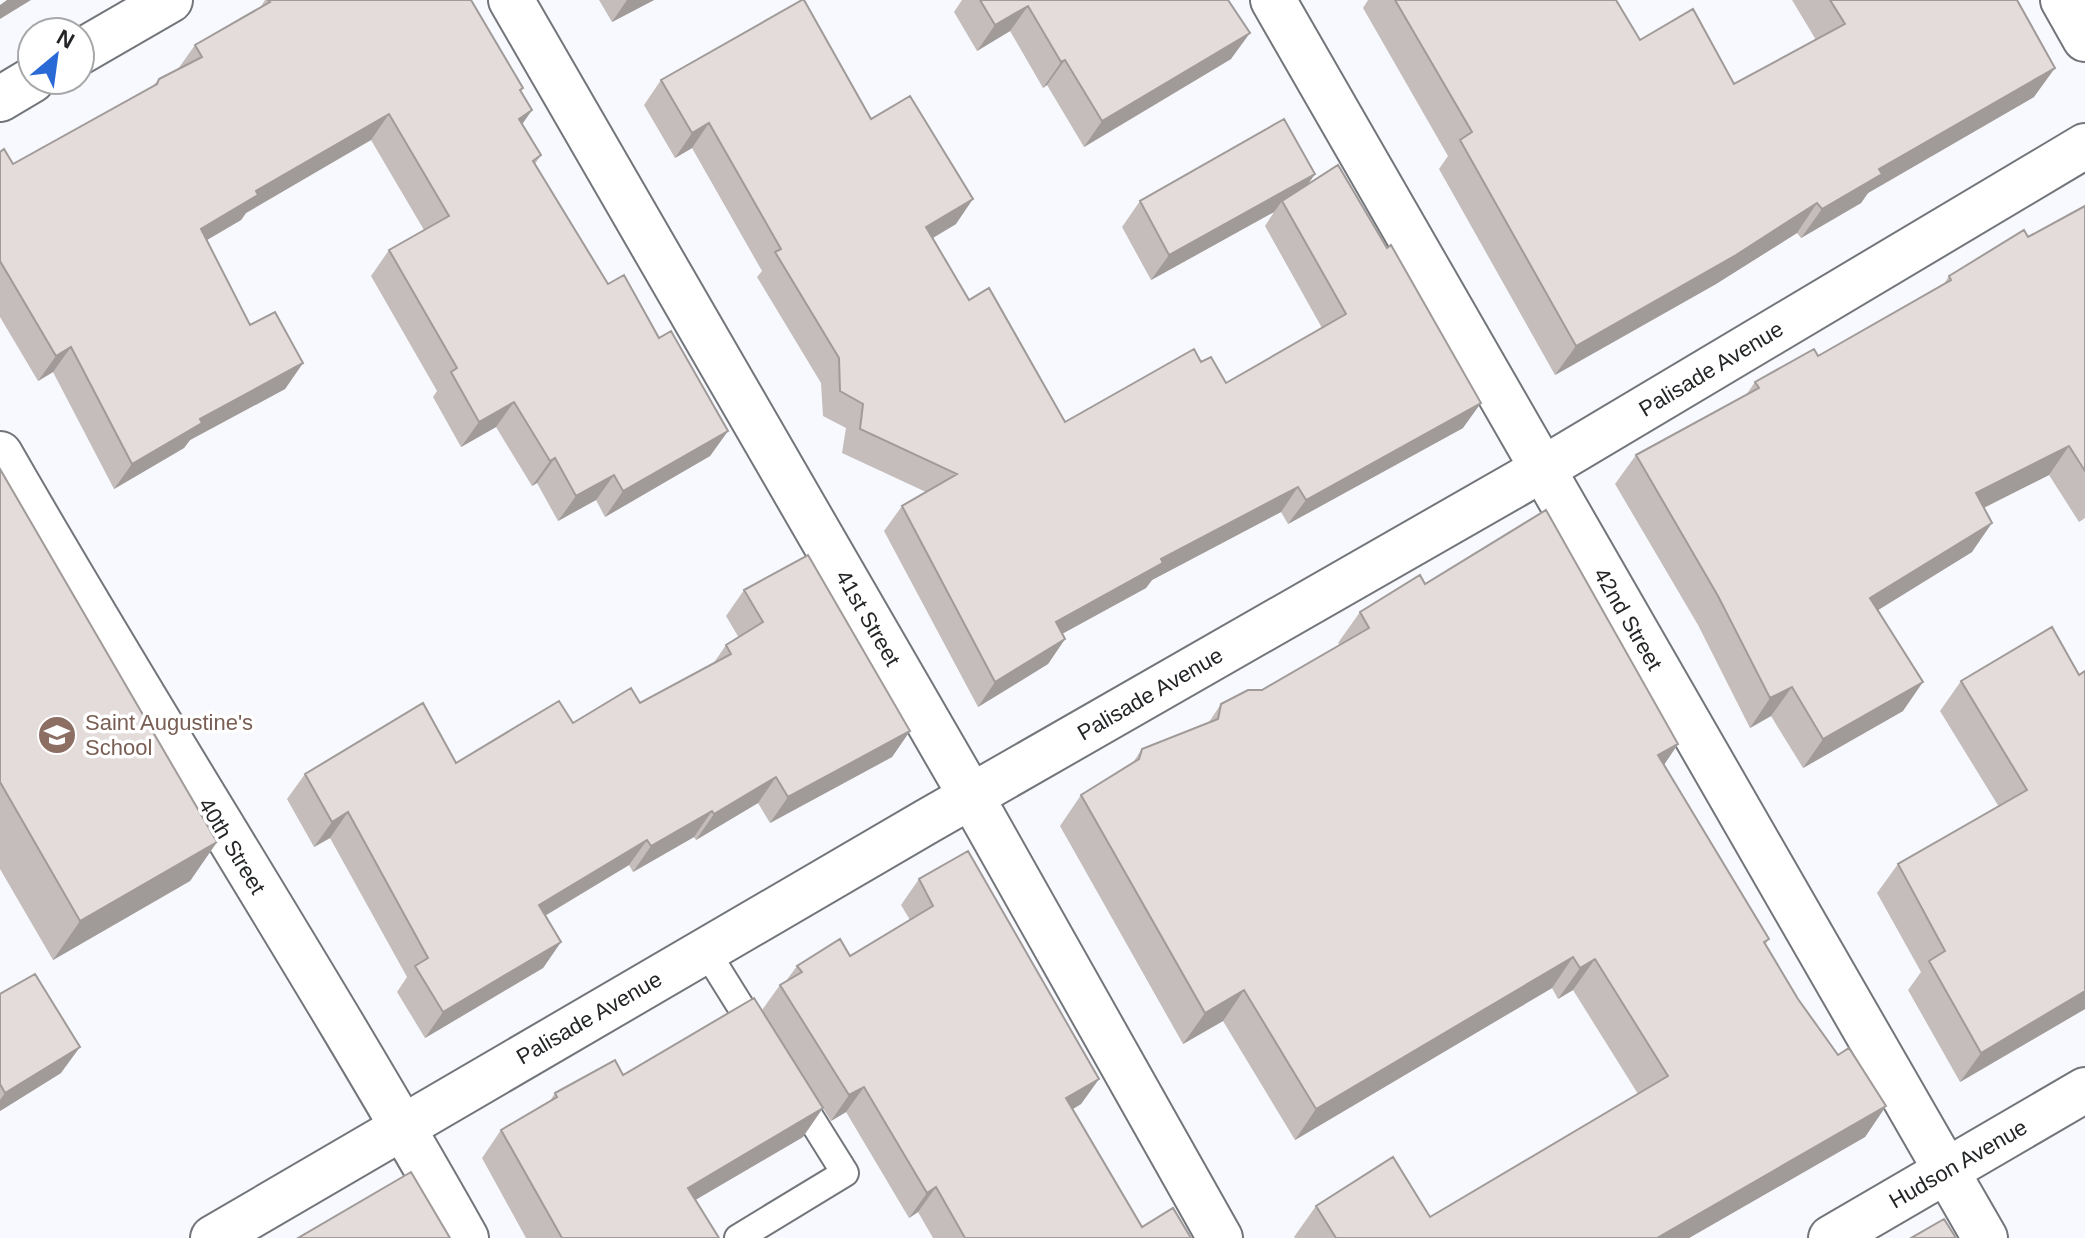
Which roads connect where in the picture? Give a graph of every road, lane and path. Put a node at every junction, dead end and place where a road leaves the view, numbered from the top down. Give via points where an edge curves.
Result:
1 (170, 0) edge
2 (511, 0) edge
3 (1273, 0) edge
4 (2063, 0) edge
5 (2085, 39) edge
6 (96, 43) edge
7 (2085, 146) edge
8 (0, 454) edge
9 (1541, 470) junction
10 (971, 796) junction
11 (706, 951) junction
12 (2085, 1090) edge
13 (403, 1127) junction
14 (1947, 1170) junction
15 (213, 1238) edge
16 (466, 1238) edge
17 (738, 1238) edge
18 (1220, 1238) edge
19 (1831, 1238) edge
20 (1985, 1238) edge

1 - 6 street
2 - 10 street, 41st Street
3 - 9 street, 42nd Street
4 - 5 street
7 - 9 street, Palisade Avenue
8 - 13 street, 40th Street via 109,644
9 - 10 street, Palisade Avenue
9 - 14 street, 42nd Street
10 - 11 street, Palisade Avenue
10 - 18 street, 41st Street
11 - 13 street, Palisade Avenue
11 - 17 lane via 845,1173
12 - 14 street, Hudson Avenue
13 - 15 street, Palisade Avenue
13 - 16 street, 40th Street
14 - 19 street, Hudson Avenue
14 - 20 street, 42nd Street

